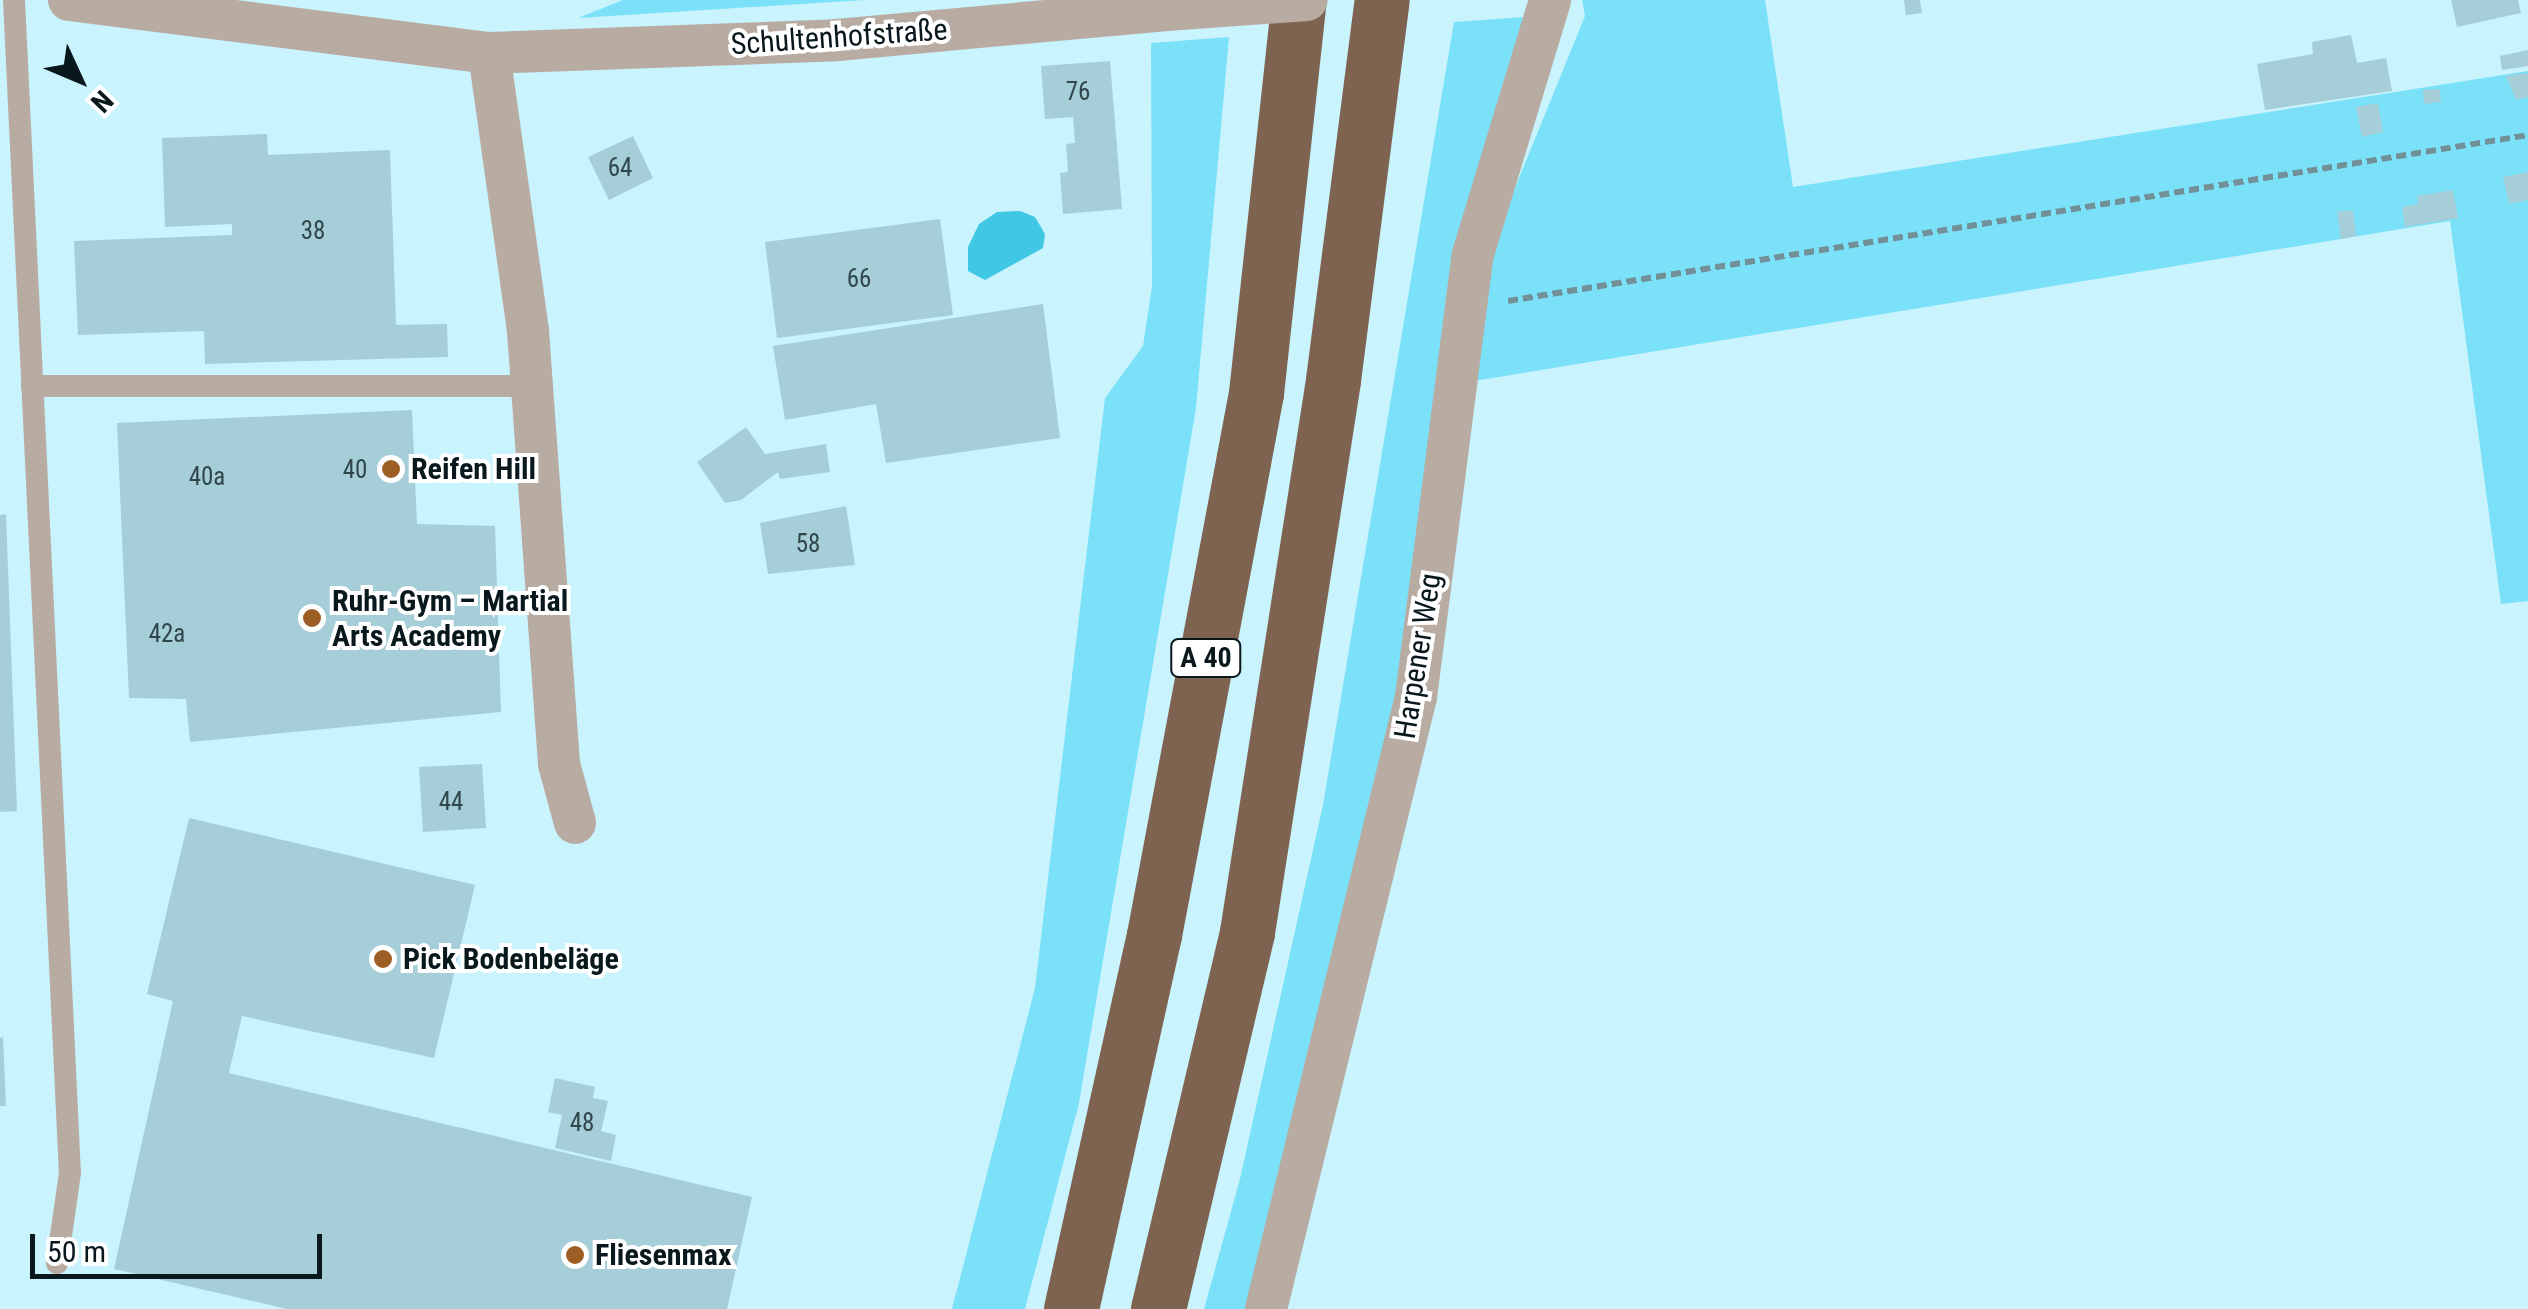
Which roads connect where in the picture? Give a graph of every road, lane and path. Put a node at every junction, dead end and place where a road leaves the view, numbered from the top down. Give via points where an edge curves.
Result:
1 (14, 0) edge
2 (70, 0) edge
3 (1299, 0) edge
4 (1307, 0) edge
5 (1382, 0) edge
6 (1550, 0) edge
7 (489, 53) junction
8 (2528, 135) edge
9 (1492, 304) dead end
10 (32, 386) junction
11 (532, 386) junction
12 (575, 823) dead end
13 (56, 1263) dead end
14 (1071, 1309) edge
15 (1158, 1309) edge
16 (1266, 1309) edge

1 - 10 lane
2 - 7 street, Schultenhofstraße
3 - 14 highway, A 40 via 1256,392 1154,935
4 - 7 street, Schultenhofstraße, bridge via 837,40
5 - 15 highway, A 40 via 1333,380 1246,932
6 - 16 street, Harpener Weg via 1474,254 1416,697
7 - 11 street
8 - 9 path
10 - 11 lane
10 - 13 lane via 70,1172
11 - 12 street via 559,764

